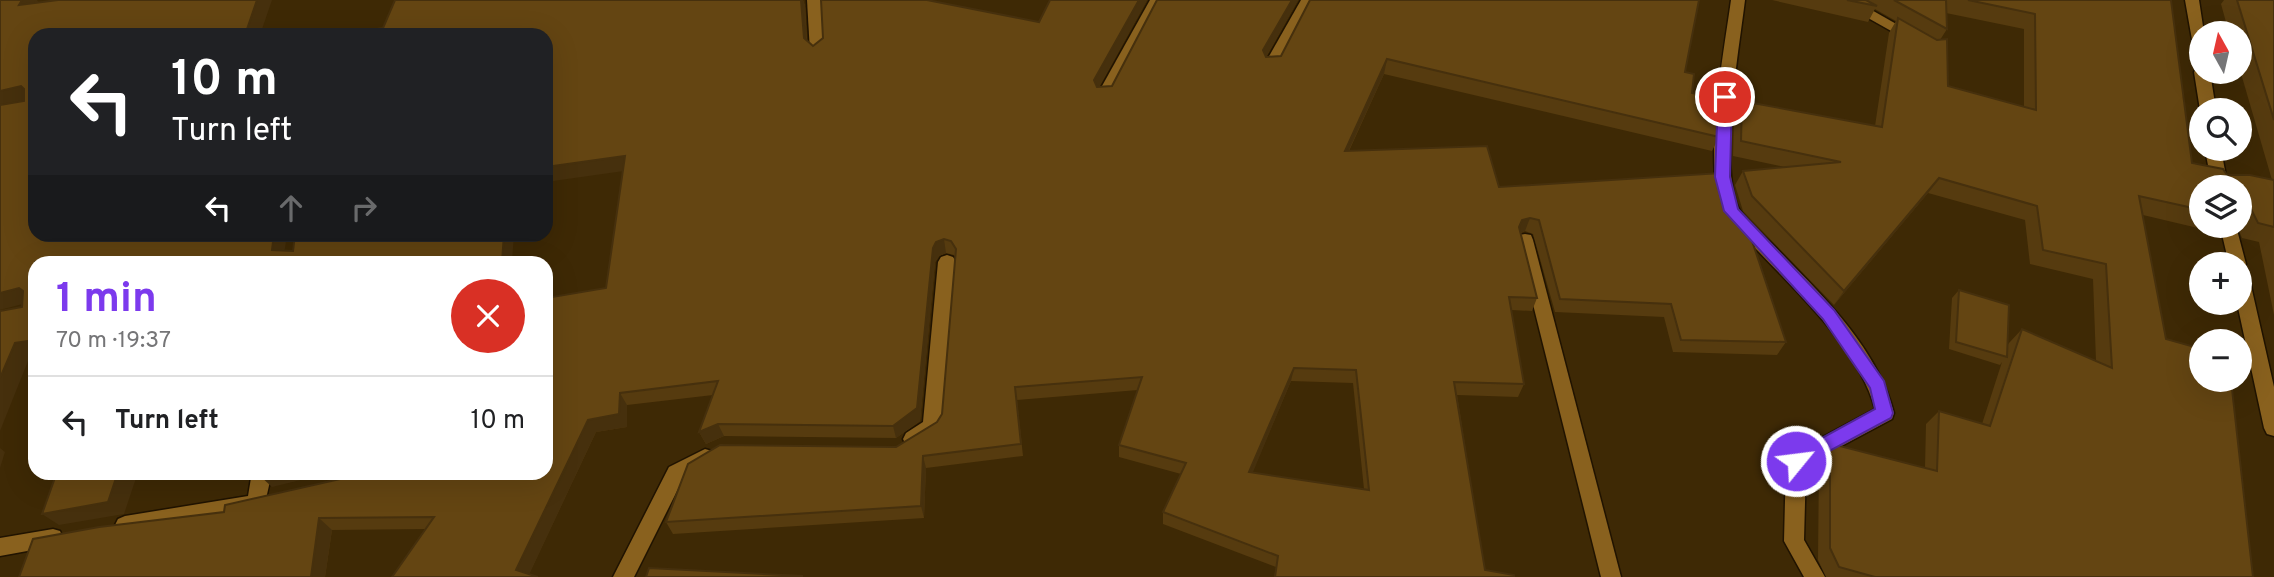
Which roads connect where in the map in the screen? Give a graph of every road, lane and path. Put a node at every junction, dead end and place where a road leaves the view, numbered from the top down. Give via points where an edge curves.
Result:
1 (814, 0) edge
2 (1157, 0) edge
3 (1308, 0) edge
4 (1738, 0) edge
5 (1843, 0) edge
6 (2192, 0) edge
7 (2195, 21) edge
8 (1922, 43) edge
9 (817, 52) edge
10 (1272, 65) edge
11 (1105, 95) edge
12 (1525, 240) edge
13 (947, 262) edge
14 (2248, 315) edge
15 (2274, 428) edge
16 (724, 447) edge
17 (900, 449) edge
18 (261, 480) edge
19 (283, 496) edge
20 (257, 502) junction
21 (108, 528) edge
22 (68, 535) edge
23 (0, 547) edge
24 (623, 577) edge
25 (1611, 577) edge
26 (1815, 577) edge

1 - 9 street
2 - 11 street
3 - 10 street
4 - 26 street via 1725,97 1723,177 1731,211 1829,314 1878,386 1885,413 1796,461 1794,541
5 - 8 street
6 - 7 street
12 - 25 street
13 - 17 street via 932,426
14 - 15 street
16 - 24 street via 676,472
18 - 20 street
19 - 20 street
20 - 21 street
22 - 23 street

